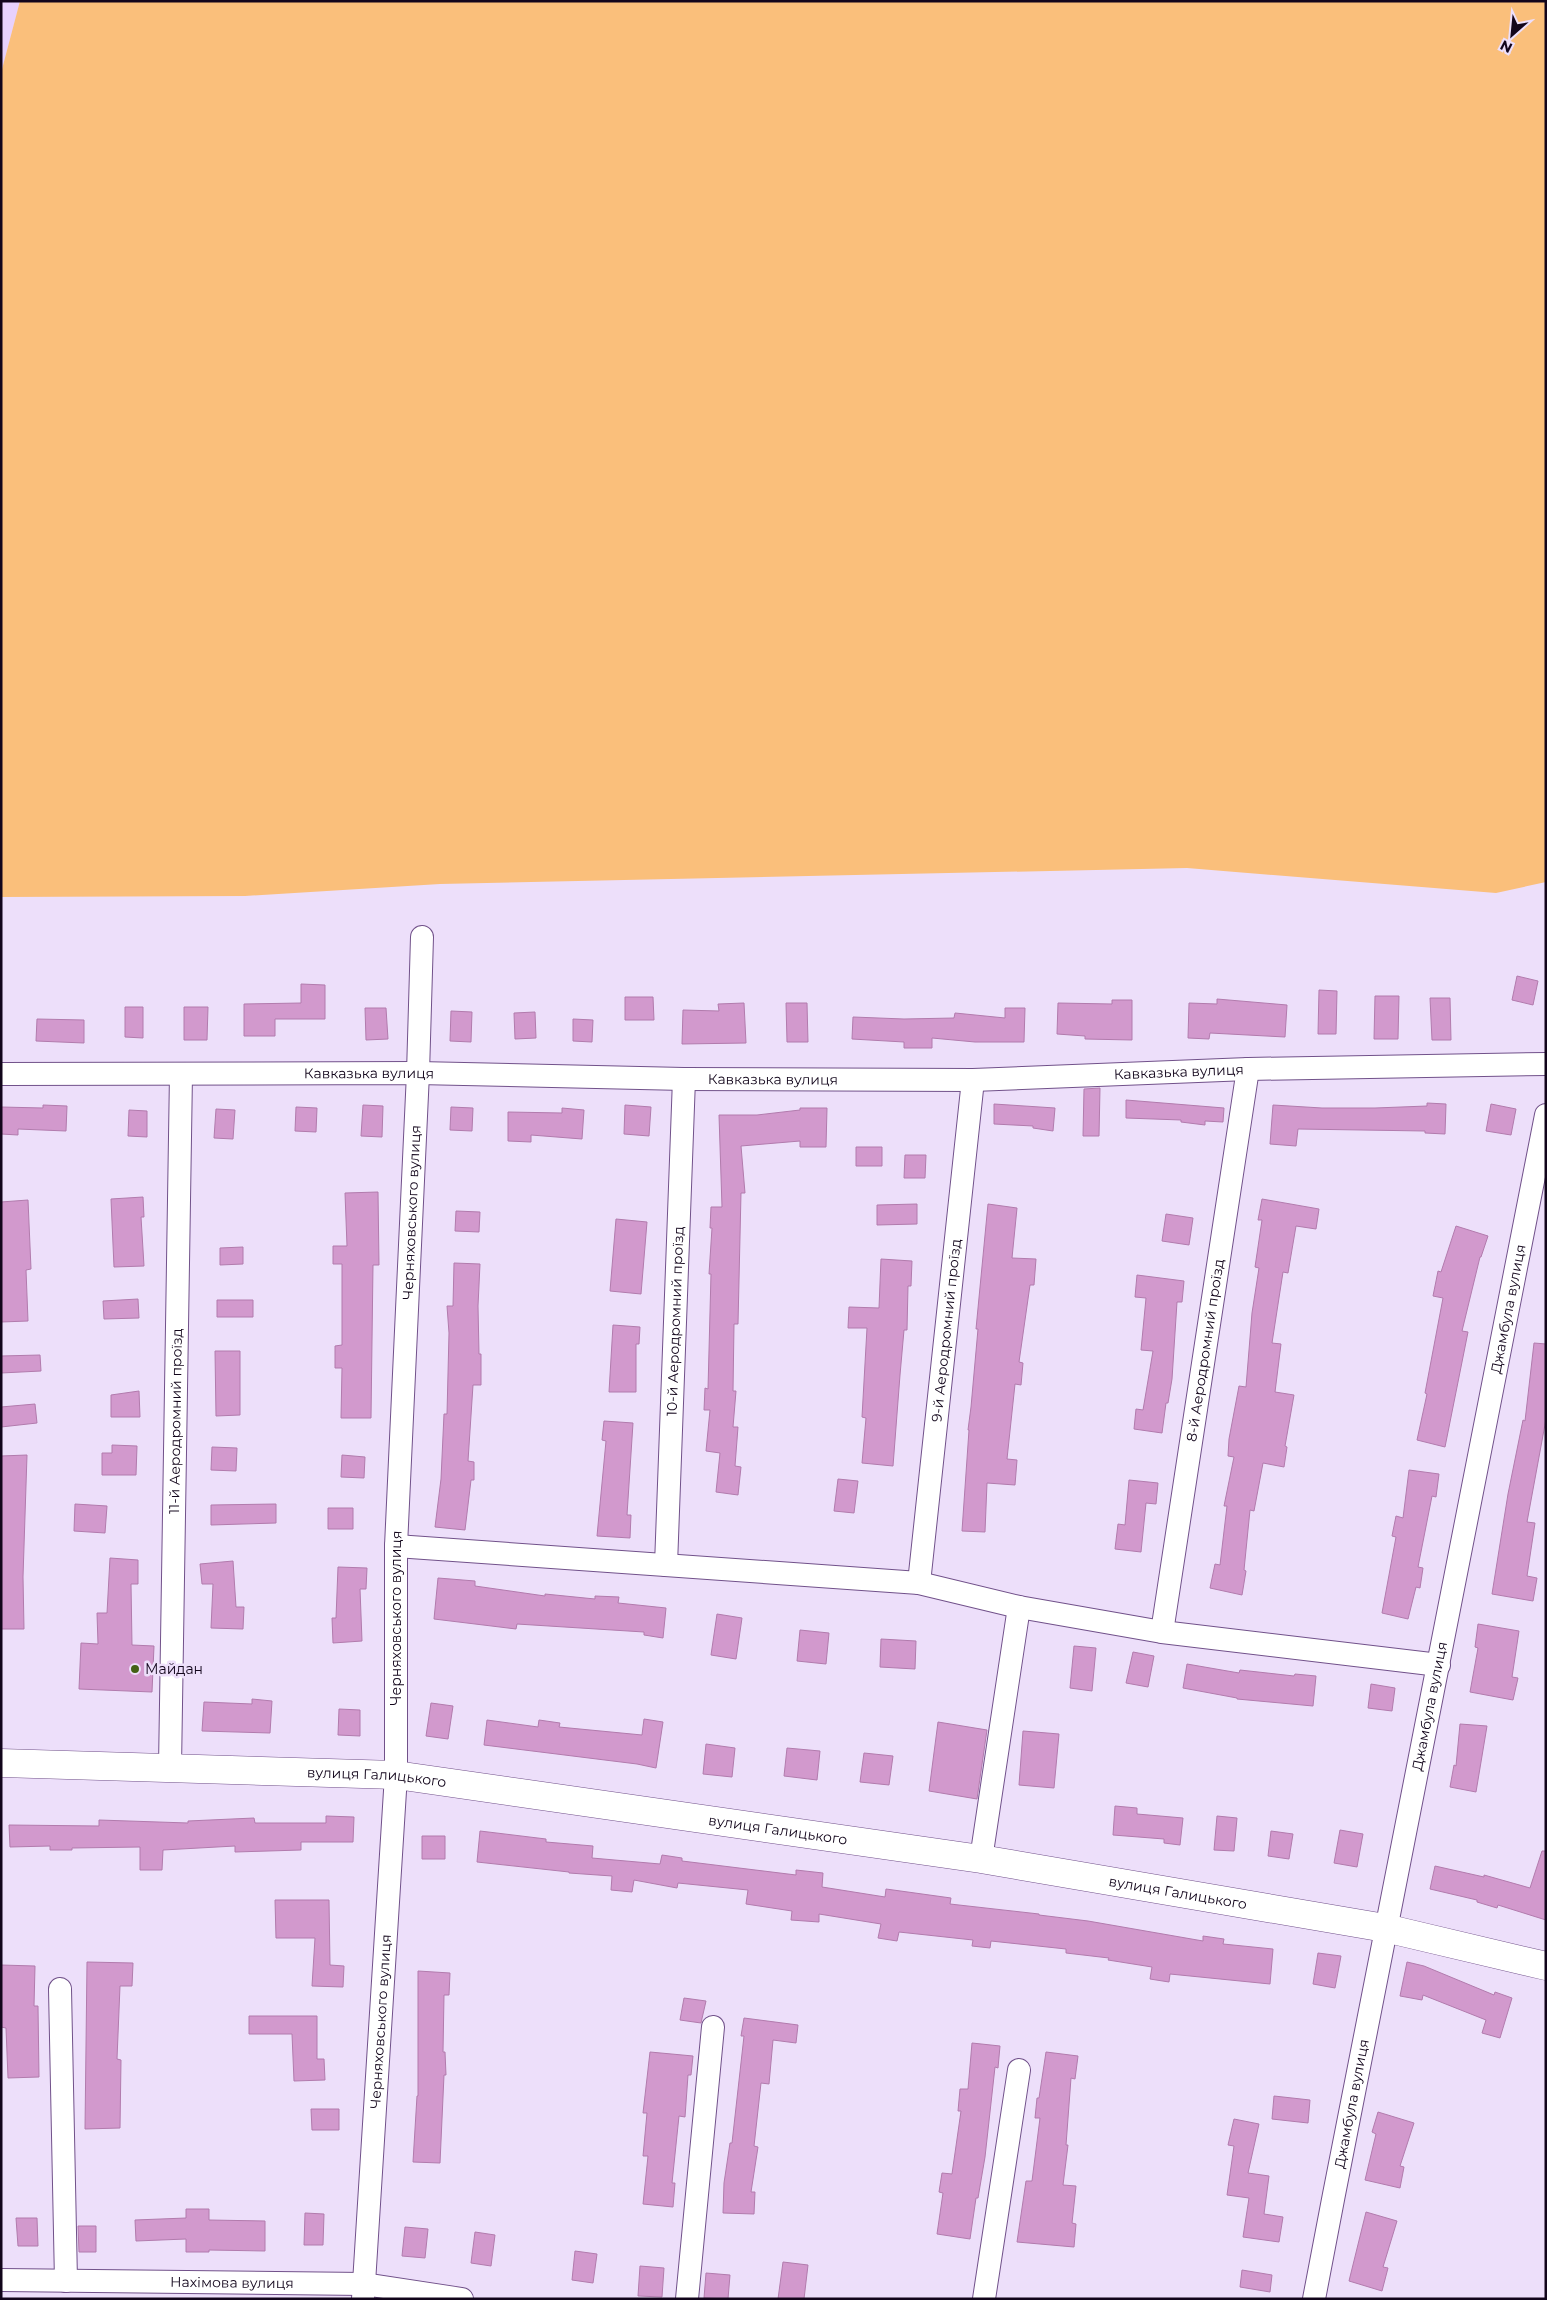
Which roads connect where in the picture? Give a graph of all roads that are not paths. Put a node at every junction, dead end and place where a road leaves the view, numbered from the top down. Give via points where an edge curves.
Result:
1 (422, 937) dead end
2 (1546, 1064) edge
3 (1248, 1070) junction
4 (418, 1073) junction
5 (1, 1074) edge
6 (181, 1074) junction
7 (684, 1079) junction
8 (973, 1080) junction
9 (1546, 1115) edge
10 (396, 1546) junction
11 (666, 1565) junction
12 (919, 1583) junction
13 (1020, 1606) junction
14 (1162, 1632) junction
15 (1439, 1665) junction
16 (1, 1764) edge
17 (170, 1767) junction
18 (396, 1775) junction
19 (982, 1859) junction
20 (1385, 1928) junction
21 (1546, 1966) edge
22 (60, 1989) dead end
23 (713, 2027) dead end
24 (1019, 2070) dead end
25 (1, 2280) edge
26 (66, 2280) junction
27 (363, 2291) edge
28 (462, 2299) edge
29 (687, 2299) edge
30 (984, 2299) edge
31 (1314, 2299) edge

1 - 4 street, Черняховського вулиця
2 - 3 street, Кавказька вулиця
3 - 8 street, Кавказька вулиця
3 - 14 street, 8-й Аеродромний проїзд
4 - 6 street, Кавказька вулиця
4 - 7 street, Кавказька вулиця
4 - 10 street, Черняховського вулиця
5 - 6 street, Кавказька вулиця
6 - 17 street, 11-й Аеродромний проїзд
7 - 8 street, Кавказька вулиця
7 - 11 street, 10-й Аеродромний проїзд
8 - 12 street, 9-й Аеродромний проїзд
9 - 15 street, Джамбула вулиця
10 - 11 street
10 - 18 street, Черняховського вулиця
11 - 12 street
12 - 13 street
13 - 14 street
13 - 19 street
14 - 15 street
15 - 20 street, Джамбула вулиця
16 - 17 street, вулиця Галицького
17 - 18 street, вулиця Галицького
18 - 19 street, вулиця Галицького
18 - 27 street, Черняховського вулиця
19 - 20 street, вулиця Галицького
20 - 21 street, вулиця Галицького
20 - 31 street, Джамбула вулиця
22 - 26 street
23 - 29 street
24 - 30 street
25 - 26 street, Нахімова вулиця
26 - 27 street, Нахімова вулиця
27 - 28 street, Нахімова вулиця

